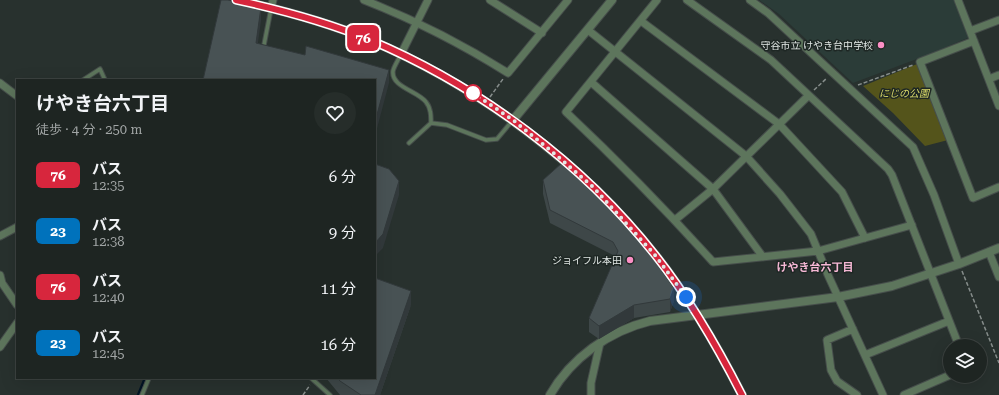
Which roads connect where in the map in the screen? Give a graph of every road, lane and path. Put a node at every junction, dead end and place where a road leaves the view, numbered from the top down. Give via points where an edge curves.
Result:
1 (236, 0) edge
2 (364, 0) edge
3 (428, 0) edge
4 (490, 0) edge
5 (568, 0) edge
6 (612, 0) edge
7 (657, 0) edge
8 (687, 0) edge
9 (750, 0) edge
10 (958, 0) edge
11 (272, 4) edge
12 (999, 20) edge
13 (641, 21) junction
14 (417, 22) junction
15 (588, 30) junction
16 (970, 31) junction
17 (542, 33) junction
18 (974, 41) junction
19 (615, 52) junction
20 (401, 54) junction
21 (262, 55) edge
22 (920, 62) junction
23 (508, 73) junction
24 (833, 73) junction
25 (999, 75) edge
26 (85, 79) edge
27 (105, 79) edge
28 (989, 79) junction
29 (591, 82) junction
30 (0, 83) edge
31 (849, 88) junction
32 (16, 95) edge
33 (808, 96) junction
34 (486, 101) junction
35 (999, 106) edge
36 (513, 120) junction
37 (431, 123) junction
38 (779, 124) junction
39 (408, 143) dead end
40 (746, 156) junction
41 (999, 187) edge
42 (713, 189) junction
43 (675, 220) junction
44 (912, 225) junction
45 (16, 227) edge
46 (0, 236) edge
47 (865, 238) junction
48 (999, 248) edge
49 (818, 251) junction
50 (989, 252) junction
51 (763, 257) junction
52 (959, 264) junction
53 (930, 273) junction
54 (999, 276) edge
55 (0, 278) edge
56 (838, 297) junction
57 (16, 303) edge
58 (698, 315) junction
59 (949, 321) junction
60 (16, 324) edge
61 (853, 329) junction
62 (956, 339) edge
63 (600, 343) junction
64 (0, 347) edge
65 (865, 356) junction
66 (999, 363) edge
67 (943, 378) edge
68 (149, 379) edge
69 (312, 379) edge
70 (142, 395) edge
71 (303, 395) edge
72 (330, 395) edge
73 (550, 395) edge
74 (591, 395) edge
75 (742, 395) edge
76 (857, 395) edge
77 (883, 395) edge
78 (904, 395) edge

1 - 11 street
2 - 14 street
3 - 14 street
4 - 17 street
5 - 17 street
6 - 15 street
7 - 13 street
8 - 33 street via 771,60
9 - 24 street via 768,13
10 - 16 street
11 - 20 street
11 - 21 lane
12 - 16 street
13 - 19 street
13 - 38 street
14 - 20 street
14 - 23 street
15 - 19 street
15 - 36 street
16 - 18 street
17 - 23 street
18 - 22 street
18 - 28 street
19 - 29 street
19 - 40 street
20 - 34 street
20 - 37 lane via 393,72 394,80 426,101 430,109
22 - 31 path
22 - 41 street via 973,198
23 - 34 path
24 - 31 street
24 - 33 path
25 - 28 street
26 - 27 lane via 100,69
28 - 35 street
29 - 42 street
29 - 43 street via 566,112
30 - 32 street
31 - 52 street via 913,148 934,195
33 - 38 street
33 - 44 street via 892,175
34 - 36 street
36 - 37 lane via 497,139 486,140 447,125
36 - 58 street via 593,187 622,217 655,255
37 - 39 lane
38 - 40 street
38 - 47 street via 842,192
40 - 42 street
40 - 49 street via 811,234
42 - 43 street
42 - 51 street
43 - 51 street via 713,262
44 - 47 street
44 - 53 street
45 - 46 street
47 - 49 street
48 - 50 street
49 - 51 street
49 - 56 street
50 - 52 street
50 - 54 street
52 - 53 street
52 - 66 path
53 - 56 street via 892,286
53 - 59 street
55 - 57 street
56 - 58 street
56 - 61 street
58 - 63 street via 636,325
58 - 75 street
59 - 62 street
59 - 65 street
60 - 64 street
61 - 65 street
61 - 76 street via 827,340 831,370 837,381
63 - 73 street via 581,356
63 - 74 street via 591,383
65 - 77 street
67 - 78 street
68 - 70 lane
69 - 71 path
69 - 72 lane

